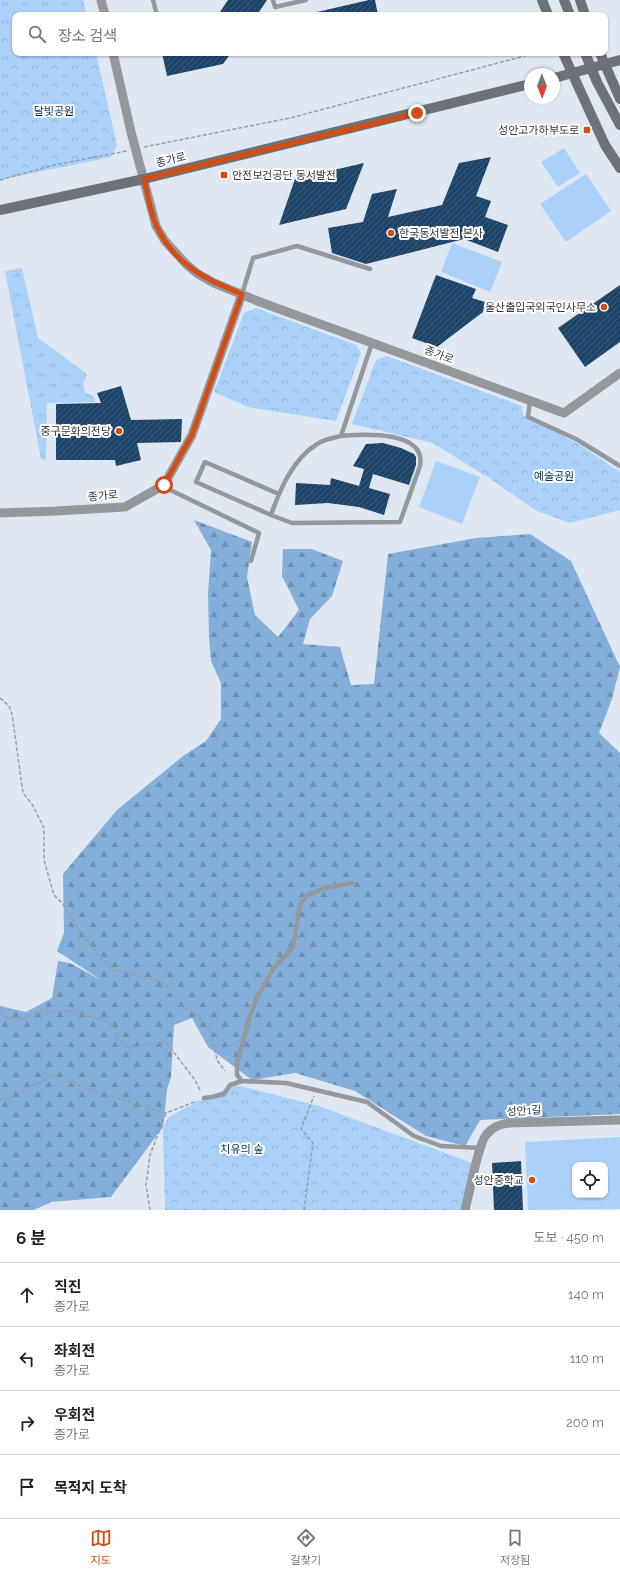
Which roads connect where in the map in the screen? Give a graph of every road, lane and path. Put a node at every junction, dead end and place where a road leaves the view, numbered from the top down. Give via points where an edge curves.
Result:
1 (101, 0) edge
2 (153, 0) edge
3 (273, 0) edge
4 (306, 0) edge
5 (542, 0) edge
6 (564, 0) edge
7 (580, 0) edge
8 (103, 12) edge
9 (156, 12) edge
10 (547, 12) edge
11 (569, 12) edge
12 (584, 12) edge
13 (114, 56) edge
14 (525, 56) edge
15 (564, 56) edge
16 (586, 56) edge
17 (601, 56) edge
18 (620, 60) edge
19 (604, 64) junction
20 (571, 73) junction
21 (560, 76) edge
22 (524, 85) edge
23 (620, 99) edge
24 (620, 125) edge
25 (136, 149) junction
26 (620, 168) edge
27 (144, 179) junction
28 (0, 180) edge
29 (0, 210) edge
30 (370, 269) dead end
31 (242, 294) junction
32 (372, 343) junction
33 (620, 373) edge
34 (530, 401) junction
35 (341, 436) junction
36 (620, 466) edge
37 (162, 486) junction
38 (279, 494) junction
39 (0, 513) edge
40 (271, 515) junction
41 (251, 561) dead end
42 (0, 698) edge
43 (352, 883) dead end
44 (0, 1013) edge
45 (225, 1071) dead end
46 (242, 1081) junction
47 (317, 1090) junction
48 (204, 1098) junction
49 (0, 1100) edge
50 (166, 1113) junction
51 (620, 1120) edge
52 (481, 1148) junction
53 (150, 1210) edge
54 (304, 1210) edge
55 (466, 1210) edge

1 - 8 street
2 - 9 lane
3 - 4 lane via 275,7
5 - 10 main road
6 - 11 main road
7 - 12 main road
13 - 25 street, 종가로
14 - 25 path via 290,118
15 - 20 main road
16 - 24 main road, bridge
17 - 19 main road
18 - 19 main road
19 - 20 main road
19 - 23 main road
20 - 21 main road
20 - 26 main road via 605,145
22 - 27 main road, 종가로
25 - 27 street, 종가로
25 - 28 path via 54,165
27 - 29 main road, 종가로
27 - 31 street, 종가로 via 156,226 175,254 198,274
30 - 31 lane via 297,246 253,258
31 - 32 street, 종가로
31 - 37 street, 종가로 via 192,435 171,476
32 - 34 street, 종가로
32 - 35 lane
33 - 34 street, 종가로 via 564,413
34 - 36 lane via 528,417 576,439
35 - 38 lane via 318,443 309,450 288,477
35 - 40 lane via 385,435 410,443 416,448 422,459 400,522 292,523
37 - 39 street, 종가로 via 125,507
37 - 41 lane via 259,533
38 - 40 lane
38 - 40 lane via 205,462 196,482
42 - 45 path via 9,706 12,714 23,793 32,804 44,828 44,860 54,896 63,904 101,959 116,970 165,984 177,1002 204,1022 212,1035 217,1060
43 - 46 lane via 318,890 306,896 300,905 293,947 273,970 250,1016 237,1063 237,1074
44 - 48 path via 7,1018 21,1020 34,1014 69,1011 104,1020 116,1029 117,1040 129,1047 166,1042 195,1080
46 - 47 lane via 286,1083
46 - 48 lane via 230,1085 224,1094
47 - 52 lane via 367,1102 414,1136 441,1146
47 - 54 path via 301,1129 313,1143
48 - 50 path
49 - 50 path via 27,1090 52,1074 62,1083 72,1080 81,1087
50 - 53 path via 150,1155 146,1185
51 - 52 street, 성안1길 via 500,1124 485,1136
52 - 55 street, 성안1길

